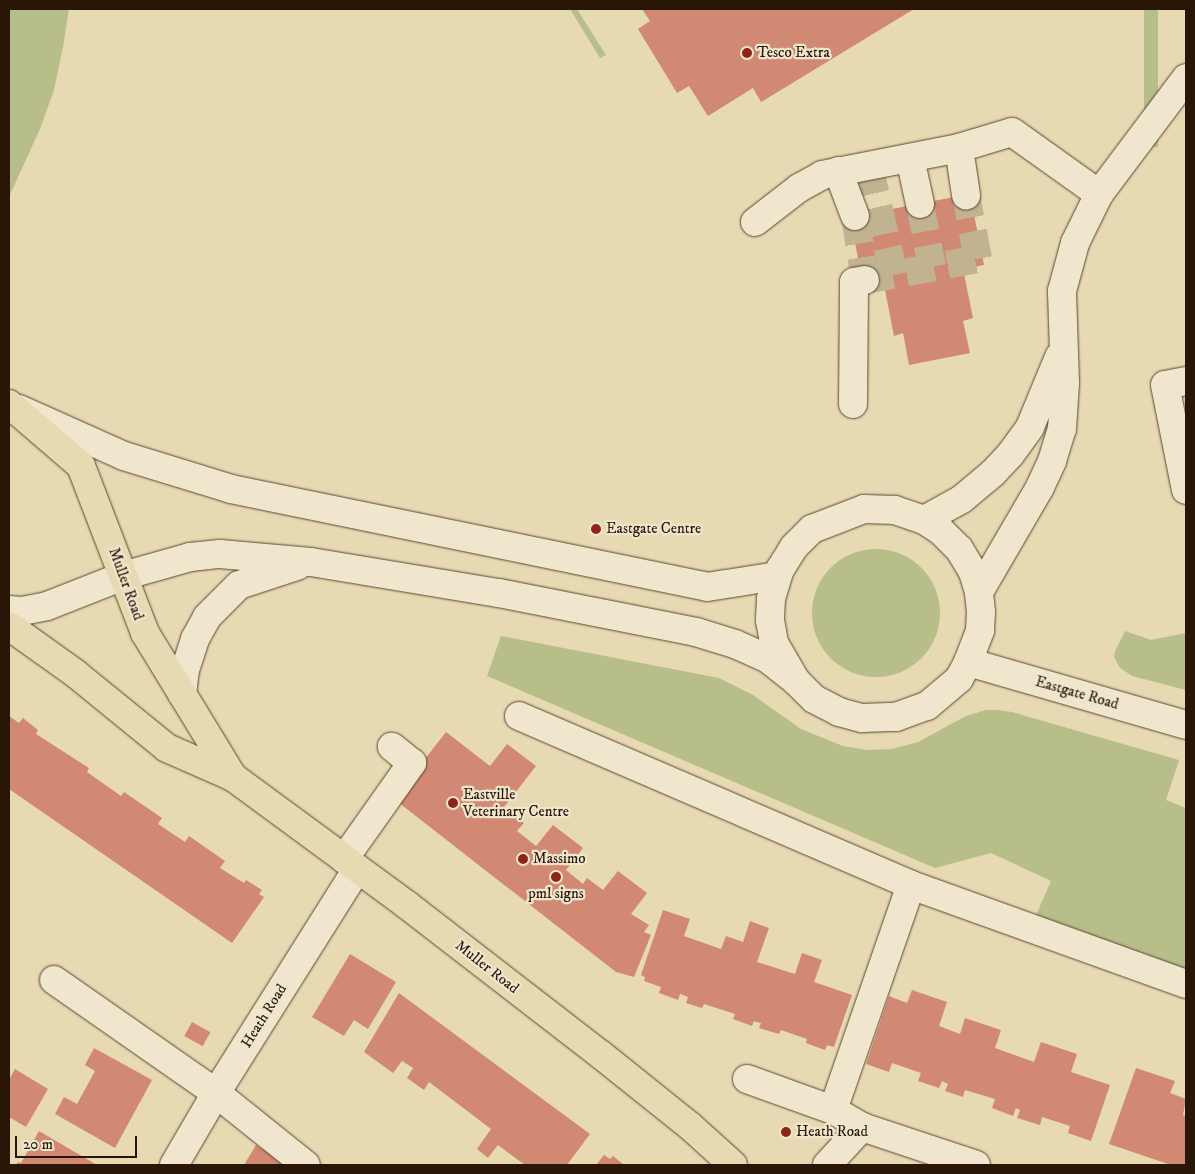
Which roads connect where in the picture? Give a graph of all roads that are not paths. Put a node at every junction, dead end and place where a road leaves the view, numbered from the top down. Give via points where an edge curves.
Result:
1 (1186, 78) edge
2 (959, 148) junction
3 (910, 158) junction
4 (838, 172) junction
5 (1099, 194) junction
6 (966, 195) tunnel mouth
7 (920, 204) tunnel mouth
8 (855, 216) tunnel mouth
9 (755, 222) dead end
10 (865, 280) tunnel mouth
11 (1064, 344) junction
12 (1186, 381) edge
13 (9, 404) edge
14 (853, 404) dead end
15 (1183, 453) edge
16 (1186, 490) edge
17 (924, 520) junction
18 (311, 562) junction
19 (123, 576) junction
20 (777, 576) junction
21 (979, 592) junction
22 (9, 610) edge
23 (9, 626) edge
24 (968, 662) junction
25 (796, 681) junction
26 (182, 694) junction
27 (519, 716) dead end
28 (1186, 725) edge
29 (392, 747) dead end
30 (233, 777) junction
31 (350, 864) junction
32 (911, 885) junction
33 (54, 980) dead end
34 (1186, 984) edge
35 (747, 1079) dead end
36 (216, 1094) junction
37 (833, 1110) junction
38 (862, 1127) junction
39 (174, 1165) edge
40 (306, 1165) edge
41 (734, 1165) edge
42 (827, 1165) edge
43 (976, 1165) edge

1 - 5 street
2 - 3 street
2 - 5 street via 1012,132
2 - 6 street
3 - 4 street
3 - 7 street
4 - 8 street
4 - 9 street via 810,181
5 - 11 street via 1067,266 1062,291
10 - 14 street via 854,282
11 - 17 street via 1030,427 1010,455 962,499
11 - 21 street via 1062,429 1052,461
12 - 15 street via 1165,385
13 - 19 main road, Muller Road via 81,466
13 - 20 street via 124,456 231,489 707,587
15 - 16 street
17 - 20 street via 895,510 864,509 840,517 812,529 794,547
17 - 21 street via 941,531 958,549
18 - 19 street via 220,554 172,560
18 - 25 street via 499,593 696,632 768,659
18 - 26 street via 239,586 207,617 195,639 185,670
19 - 22 street via 47,606
19 - 26 main road, Muller Road via 144,633
20 - 25 street via 770,620 774,643
21 - 24 street via 980,630
23 - 30 main road, Muller Road via 76,674 167,748
24 - 25 street via 958,679 927,706 896,717 862,718 839,712 814,699
24 - 28 street, Eastgate Road
26 - 30 main road, Muller Road
27 - 32 street
29 - 31 street, Heath Road via 412,763
30 - 31 main road, Muller Road
31 - 36 street, Heath Road
31 - 41 main road, Muller Road via 600,1054
32 - 34 street
32 - 37 street
33 - 36 street
35 - 37 street
36 - 39 street, Heath Road
36 - 40 street
37 - 38 street
38 - 42 street
38 - 43 street

